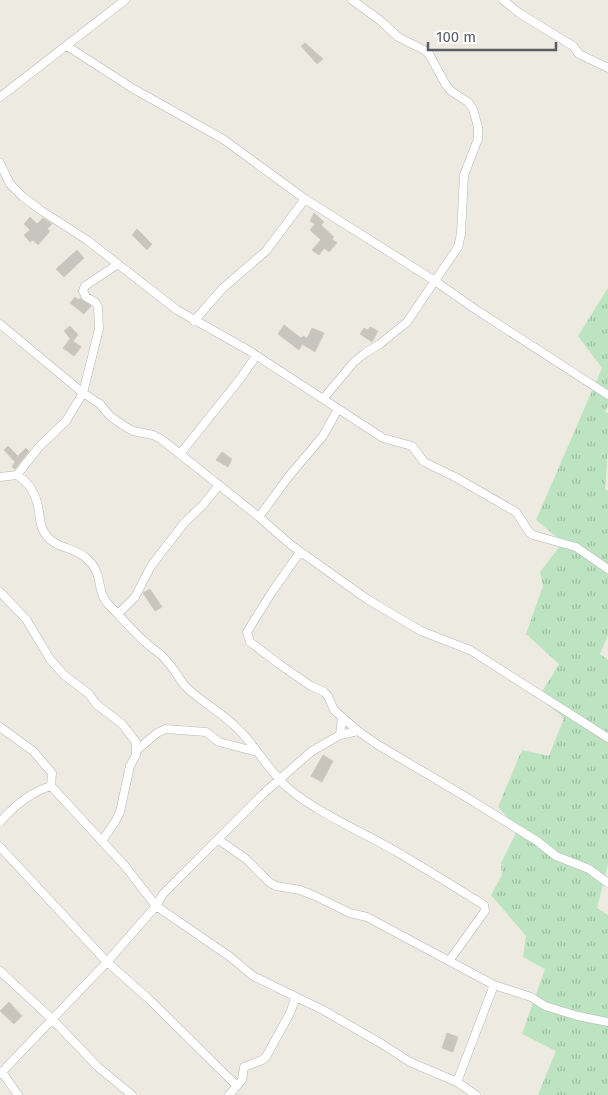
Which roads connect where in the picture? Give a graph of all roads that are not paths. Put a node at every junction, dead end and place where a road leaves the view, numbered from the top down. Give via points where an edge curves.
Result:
1 (125, 0) edge
2 (352, 0) edge
3 (504, 0) edge
4 (67, 46) junction
5 (608, 68) edge
6 (0, 97) edge
7 (0, 163) edge
8 (305, 199) junction
9 (118, 264) junction
10 (435, 281) junction
11 (194, 321) junction
12 (0, 324) edge
13 (256, 356) junction
14 (83, 393) junction
15 (608, 395) edge
16 (323, 398) junction
17 (338, 409) junction
18 (180, 454) junction
19 (17, 475) junction
20 (0, 478) edge
21 (219, 485) junction
22 (259, 517) junction
23 (300, 552) junction
24 (608, 569) edge
25 (0, 592) edge
26 (118, 614) junction
27 (342, 717) junction
28 (0, 727) edge
29 (358, 731) junction
30 (340, 735) junction
31 (608, 738) edge
32 (137, 750) junction
33 (257, 752) junction
34 (279, 779) junction
35 (52, 786) junction
36 (0, 822) edge
37 (219, 840) junction
38 (102, 841) junction
39 (0, 848) edge
40 (608, 883) edge
41 (156, 906) junction
42 (449, 961) junction
43 (107, 962) junction
44 (0, 971) edge
45 (494, 985) junction
46 (296, 997) junction
47 (53, 1020) junction
48 (608, 1022) edge
49 (1, 1073) edge
50 (457, 1082) junction
51 (236, 1085) junction
52 (466, 1092) edge
53 (18, 1095) edge
54 (132, 1095) edge
55 (229, 1095) edge
56 (476, 1095) edge

1 - 4 street
2 - 10 street via 398,38 429,54 446,85 473,109 478,140 464,175 461,234 458,247
3 - 5 street via 573,46 579,54
4 - 6 street
4 - 8 street via 223,140
7 - 9 street via 7,180 23,197
8 - 10 street
8 - 11 street via 266,251 223,288
9 - 11 street
9 - 14 street via 85,286 83,291 98,307 99,329
10 - 15 street
10 - 16 street via 407,322 354,362
11 - 13 street
12 - 14 street
13 - 16 street
13 - 18 street
14 - 18 street via 124,426 153,435
14 - 19 street via 66,421 39,447
16 - 17 street
17 - 22 street via 324,436
17 - 24 street via 383,438 412,446 424,462 516,512 533,535 576,547
18 - 21 street
19 - 20 street
19 - 26 street via 30,487 38,505 42,529 49,540 89,560 98,572 100,590
21 - 22 street
21 - 26 street via 185,522 151,566 136,597
22 - 23 street
23 - 27 street via 252,624 248,637 279,664 324,692
23 - 31 street via 367,599 421,631 470,650
25 - 32 street via 26,619 50,659 96,704 122,724 132,736
26 - 33 street via 164,658 185,685 232,723
27 - 29 street
27 - 30 street
28 - 35 street via 39,756 52,773
29 - 30 street
29 - 40 street via 556,856 589,869
30 - 34 street via 312,751
32 - 33 street via 156,733 165,730 206,732 219,742
32 - 38 street via 130,766 120,812
33 - 34 street
34 - 37 street
34 - 42 street via 303,799 484,905 486,911
35 - 36 street via 32,793
35 - 38 street
37 - 41 street via 163,894
37 - 42 street via 276,886 300,890 350,913 367,917
38 - 41 street
39 - 43 street
41 - 43 street
41 - 46 street via 253,976
42 - 45 street
43 - 47 street
43 - 51 street
44 - 47 street
45 - 48 street via 531,997 545,1006
45 - 50 street
46 - 50 street via 410,1062
46 - 51 street via 266,1057 244,1067 242,1080
47 - 49 street
47 - 54 street via 98,1067
49 - 53 street
50 - 52 street
51 - 55 street
52 - 56 street

